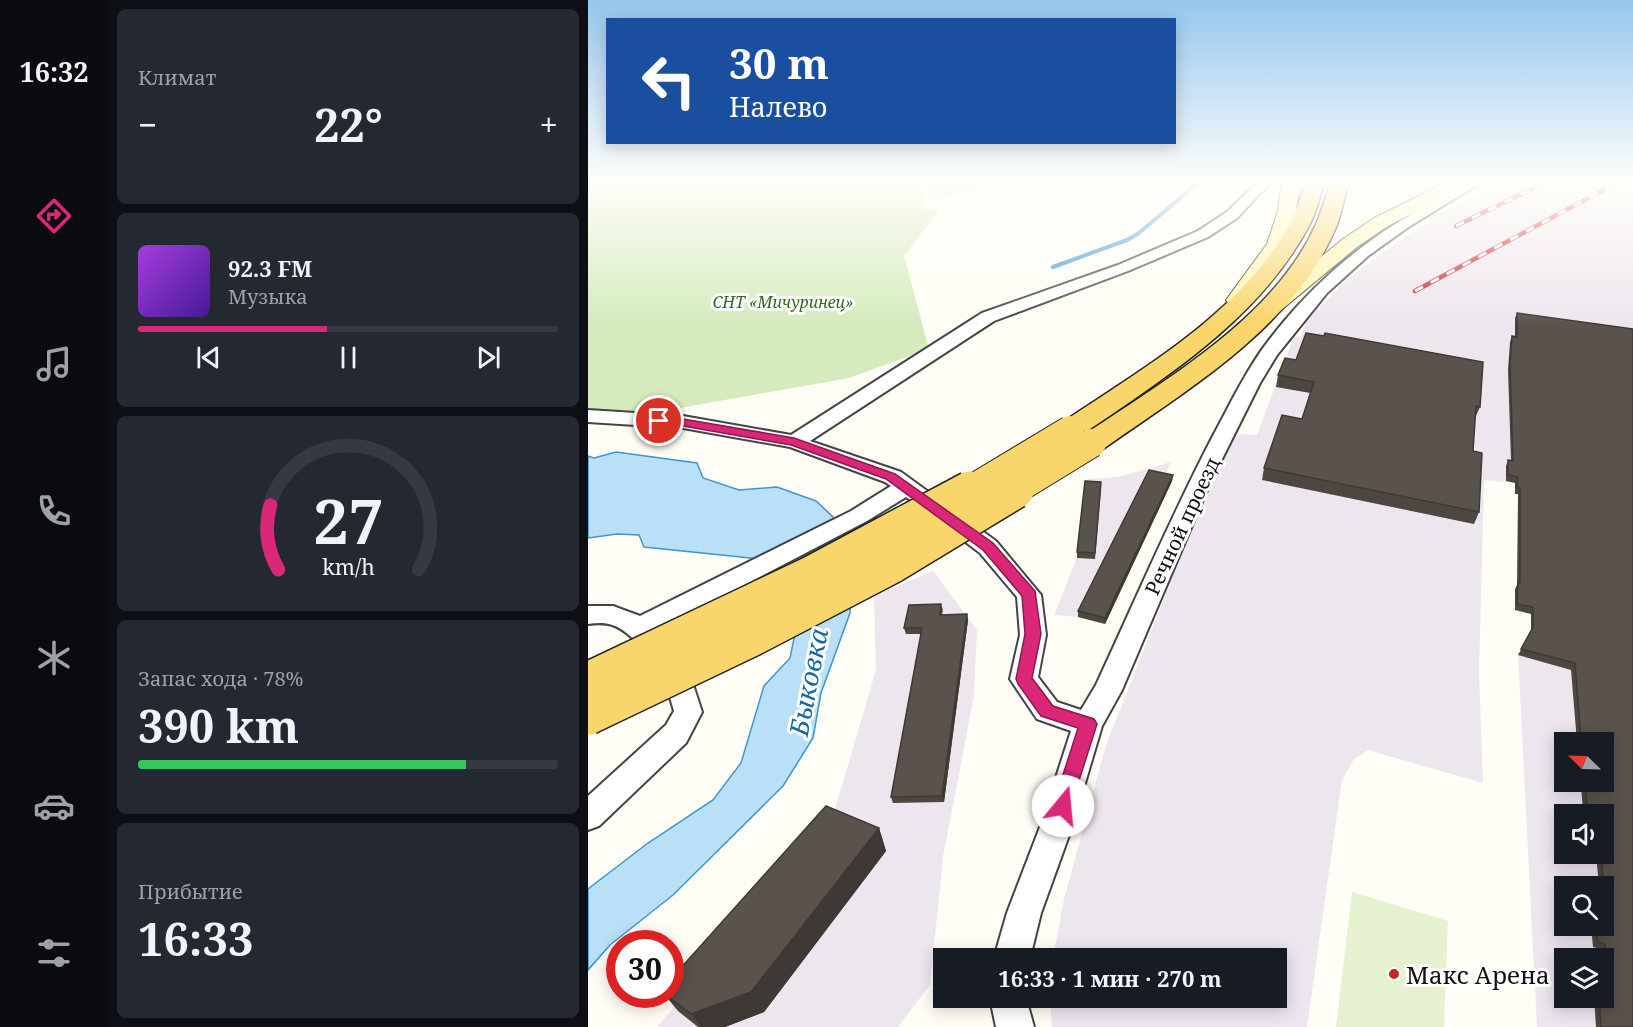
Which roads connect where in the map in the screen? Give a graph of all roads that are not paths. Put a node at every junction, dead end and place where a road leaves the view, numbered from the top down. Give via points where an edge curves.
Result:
1 (1211, 229) edge
2 (1282, 229) edge
3 (1295, 229) edge
4 (1324, 229) edge
5 (1371, 229) edge
6 (1397, 229) edge
7 (1269, 309) junction
8 (1228, 314) junction
9 (588, 416) edge
10 (1081, 437) junction
11 (794, 442) junction
12 (906, 487) junction
13 (588, 615) edge
14 (639, 628) junction
15 (588, 681) edge
16 (588, 716) edge
17 (1088, 724) junction
18 (588, 816) edge
19 (1015, 948) edge
20 (1010, 1008) edge
21 (1015, 1027) edge

1 - 11 street via 1123,268 988,317
2 - 8 main road via 1277,244
3 - 8 main road via 1279,259
4 - 7 main road via 1307,261
5 - 7 main road
6 - 17 street, Речной проезд via 1321,290 1269,353 1200,481 1108,690
7 - 10 main road via 1209,360
8 - 10 main road
9 - 11 street via 683,422
10 - 15 main road, bridge via 885,538
10 - 16 main road, bridge via 893,564
11 - 12 street via 893,477
12 - 14 street via 858,516
12 - 17 street via 988,547 1029,595 1033,634 1024,679 1047,711
13 - 14 street via 604,612
14 - 18 street via 671,659 688,712 676,734
17 - 19 street, Речной проезд
20 - 21 street

